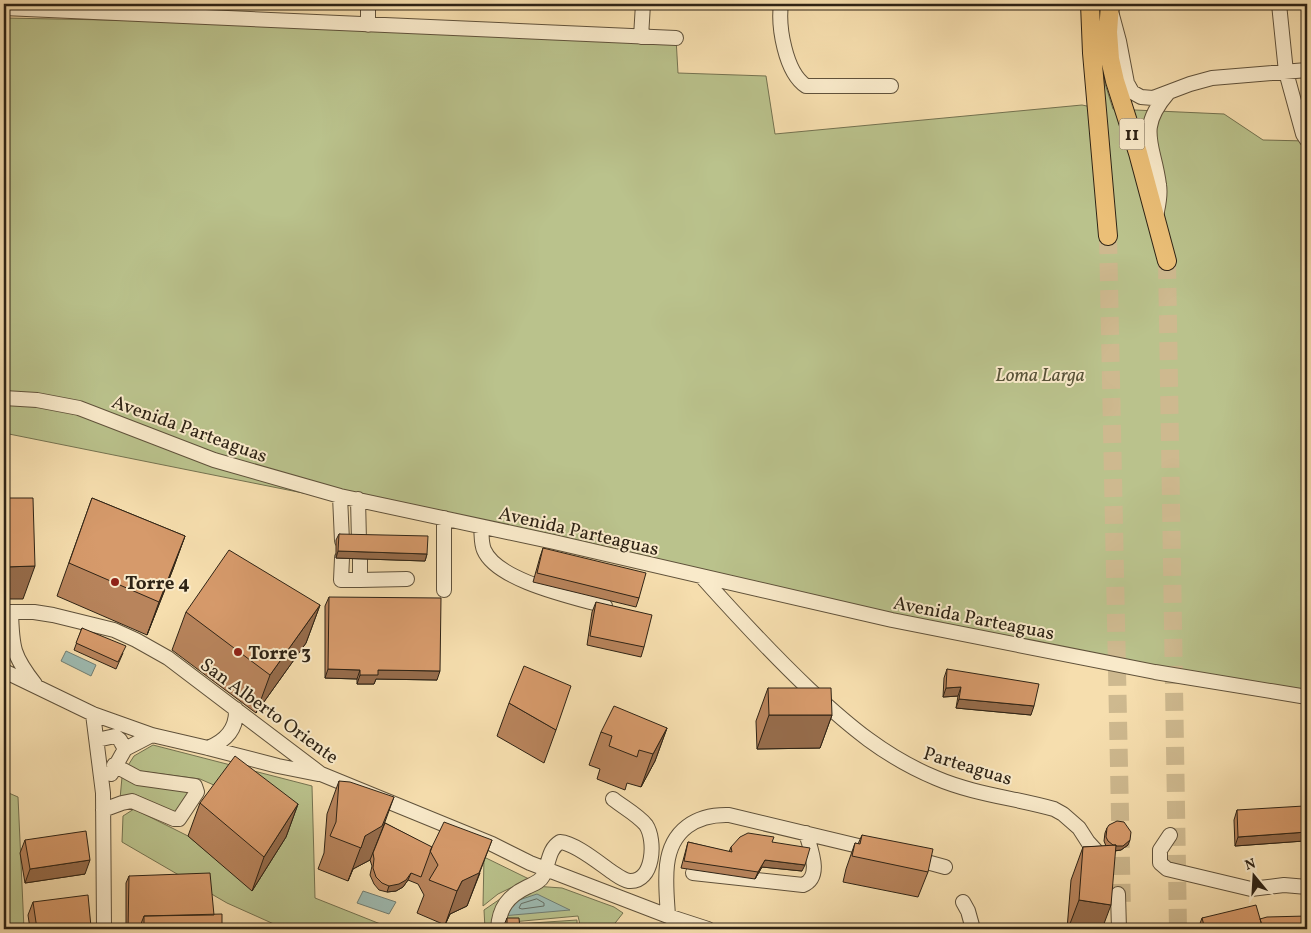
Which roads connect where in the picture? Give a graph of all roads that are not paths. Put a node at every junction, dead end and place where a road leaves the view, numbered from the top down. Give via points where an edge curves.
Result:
1 (368, 4) edge
2 (643, 4) edge
3 (781, 4) edge
4 (1090, 4) edge
5 (1110, 4) edge
6 (1279, 4) edge
7 (4, 8) edge
8 (110, 8) edge
9 (368, 25) junction
10 (641, 37) junction
11 (676, 38) dead end
12 (1307, 70) edge
13 (1286, 72) junction
14 (892, 86) dead end
15 (1168, 93) junction
16 (1307, 140) edge
17 (1156, 216) junction
18 (1108, 236) tunnel mouth
19 (1167, 261) tunnel mouth
20 (4, 398) edge
21 (340, 496) junction
22 (358, 499) junction
23 (444, 518) junction
24 (481, 527) junction
25 (342, 541) edge
26 (359, 541) edge
27 (342, 558) edge
28 (360, 559) edge
29 (701, 576) junction
30 (407, 579) dead end
31 (360, 580) junction
32 (444, 590) dead end
33 (605, 606) edge
34 (7, 612) edge
35 (4, 671) edge
36 (37, 687) junction
37 (1307, 697) edge
38 (236, 708) junction
39 (92, 714) junction
40 (152, 735) junction
41 (97, 740) junction
42 (208, 748) junction
43 (125, 749) junction
44 (114, 766) junction
45 (321, 774) junction
46 (103, 793) junction
47 (613, 799) dead end
48 (103, 810) junction
49 (806, 833) junction
50 (1170, 835) dead end
51 (1100, 854) edge
52 (945, 866) dead end
53 (546, 869) junction
54 (693, 873) dead end
55 (1307, 887) edge
56 (1118, 894) tunnel mouth
57 (963, 902) dead end
58 (668, 916) junction
59 (703, 928) edge
60 (104, 929) edge
61 (498, 929) edge
62 (973, 929) edge
63 (1119, 929) edge

1 - 9 street
2 - 10 street
3 - 14 street via 784,44 792,69 806,86
4 - 18 main road, 11
5 - 15 street via 1129,88 1146,98
5 - 17 main road, 11 via 1108,32 1113,74
6 - 13 street
7 - 8 street
8 - 9 street
9 - 10 street
10 - 11 street
12 - 13 street
13 - 15 street via 1212,78
13 - 16 street
15 - 17 street via 1150,120 1149,142 1160,186
17 - 19 main road, 11
20 - 21 street, Avenida Parteaguas via 80,408 214,460
21 - 22 street, Avenida Parteaguas
21 - 25 street
22 - 23 street, Avenida Parteaguas
22 - 26 street
23 - 24 street, Avenida Parteaguas
23 - 32 street
24 - 29 street, Avenida Parteaguas
24 - 33 street via 484,549 501,570 540,587
27 - 31 street via 341,580
28 - 31 street
29 - 37 street, Avenida Parteaguas via 892,620 1155,672
29 - 51 street, Parteaguas via 800,680 876,746 904,764 938,779 1054,809 1079,828
30 - 31 street
34 - 36 street via 14,650
34 - 38 street, San Alberto Oriente via 53,614 114,630 168,658
35 - 36 street
36 - 39 street
38 - 42 street via 237,719 228,736
38 - 45 street, San Alberto Oriente
39 - 40 street
39 - 41 street
40 - 42 street
40 - 43 street
41 - 43 street via 115,736
41 - 46 street
42 - 45 street
43 - 44 street
44 - 46 street
44 - 48 street via 138,778 195,786 197,792 179,819 132,801
45 - 53 street, San Alberto Oriente
46 - 48 street
47 - 53 street via 647,828 652,845 649,868 644,875 634,881 623,879 563,842 552,848
48 - 60 street
49 - 52 street
49 - 54 street via 814,863 809,883 803,885
49 - 58 street via 729,815 705,816 694,821 680,833 669,853 666,878
50 - 55 street via 1160,850 1160,863 1167,869 1251,889 1284,885
53 - 58 street, San Alberto Oriente
53 - 61 street via 540,880 507,900 500,913
56 - 63 street
57 - 62 street
58 - 59 street, San Alberto Oriente

